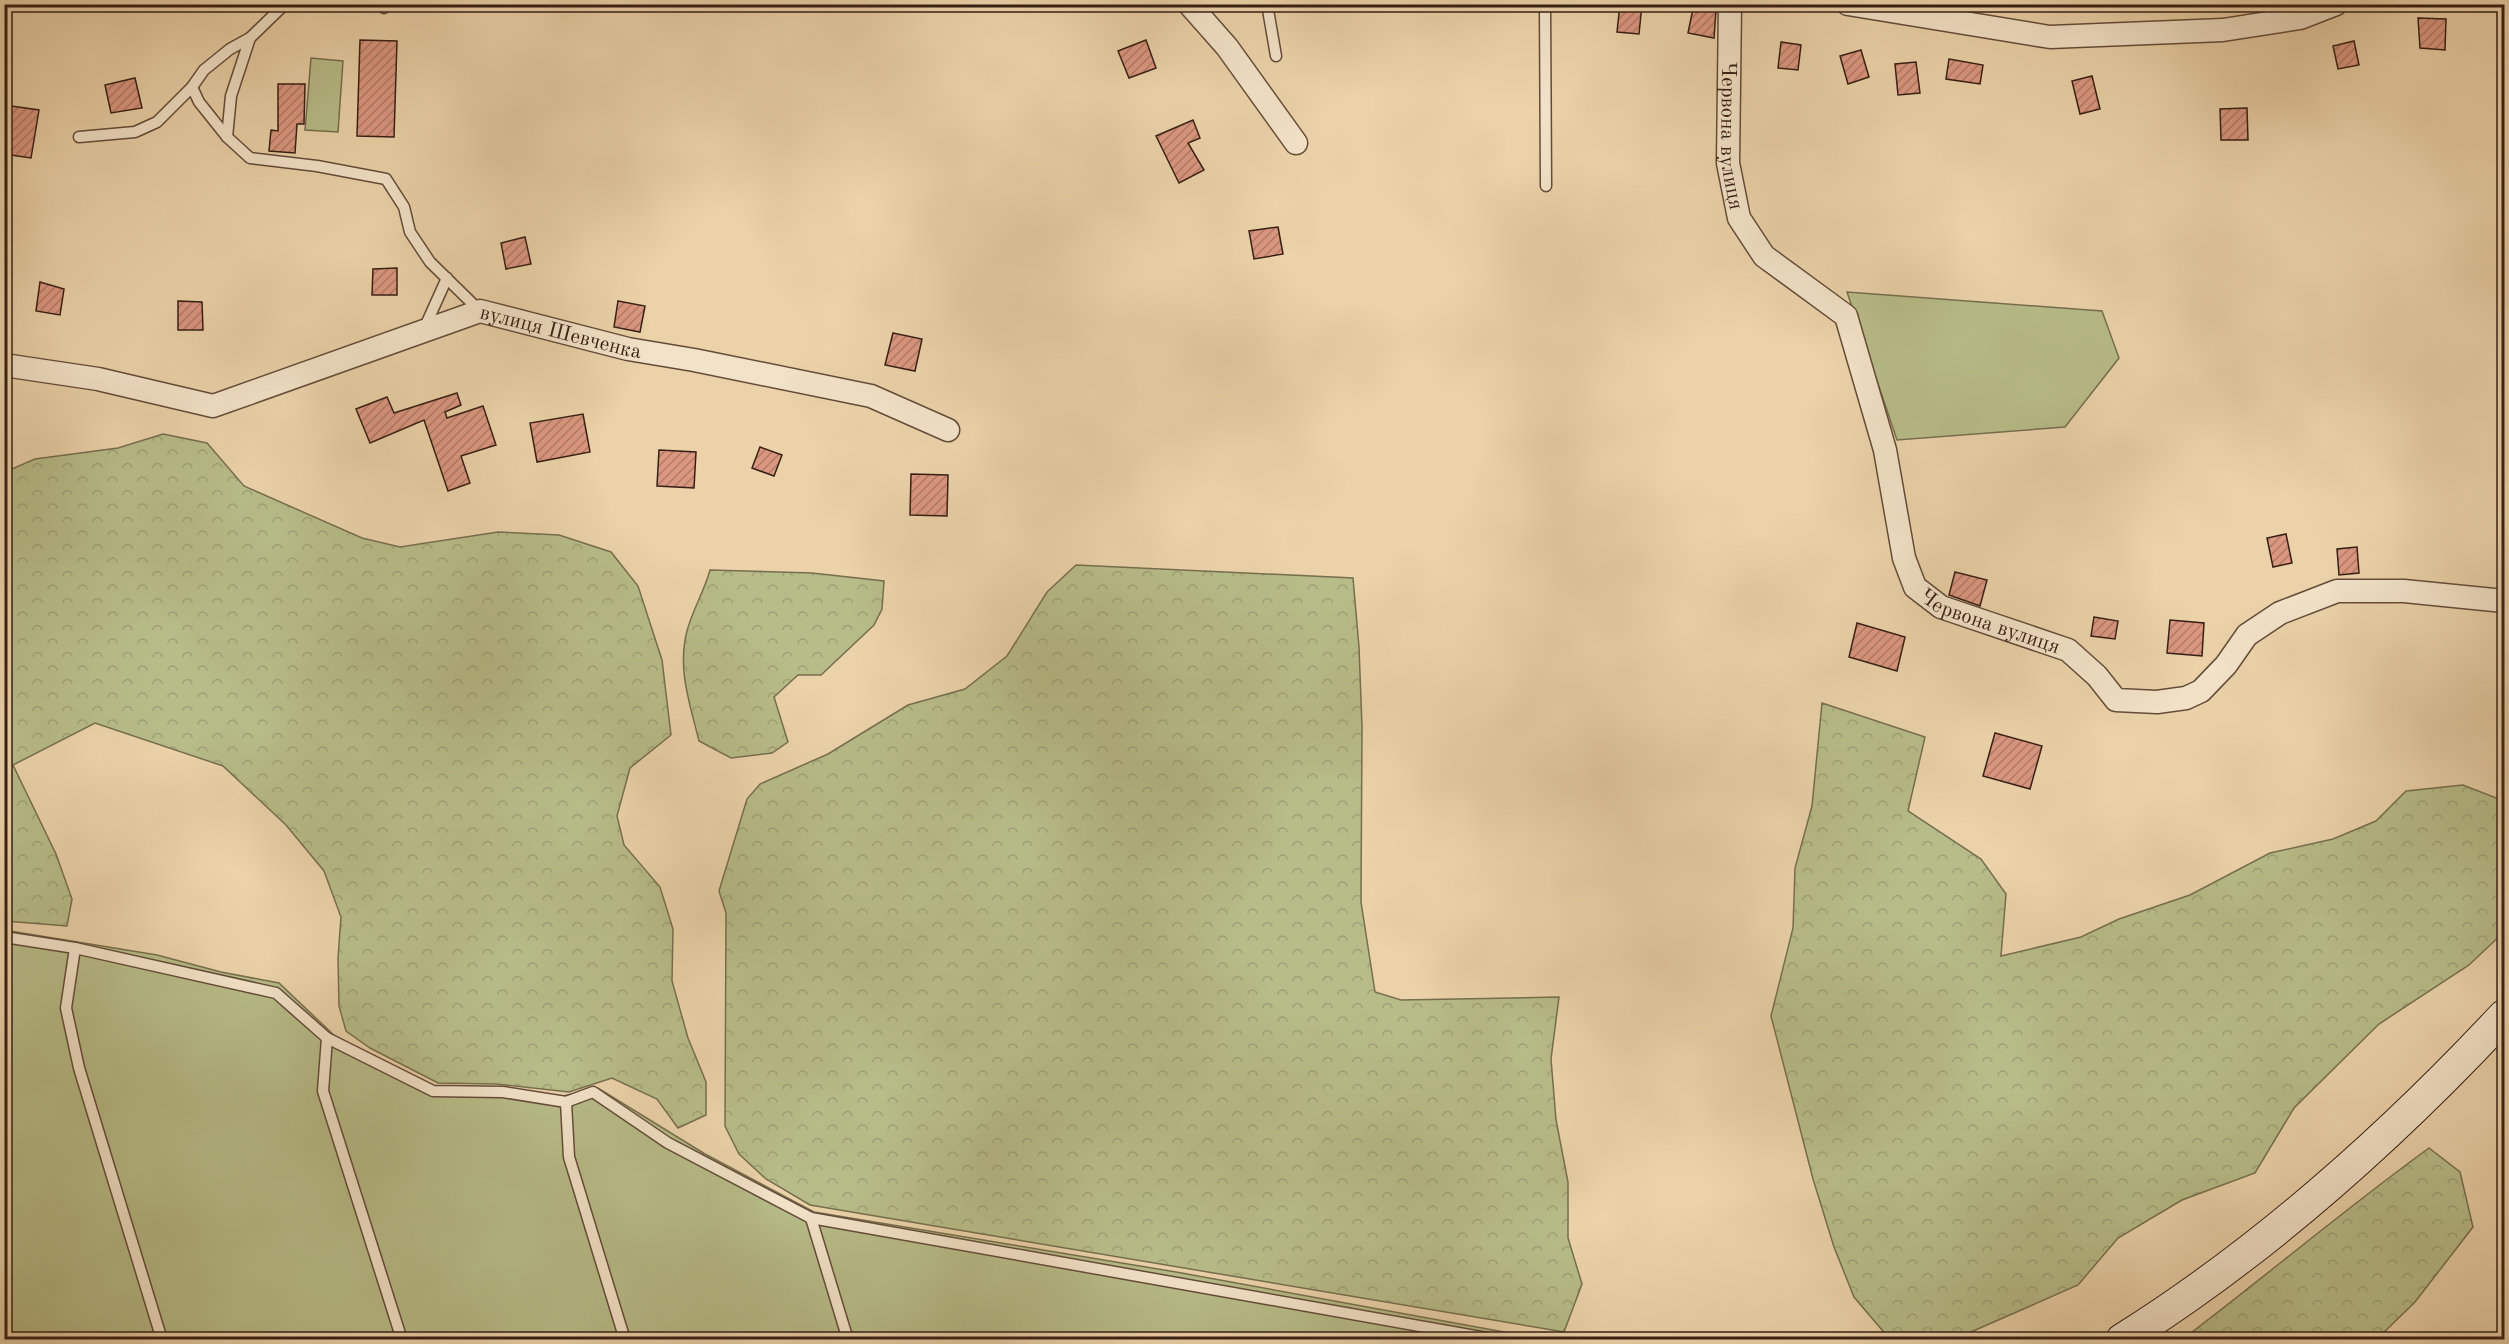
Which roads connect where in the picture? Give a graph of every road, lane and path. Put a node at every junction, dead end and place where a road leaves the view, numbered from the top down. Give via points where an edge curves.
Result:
1 (285, 4) edge
2 (1189, 4) edge
3 (1267, 4) edge
4 (1545, 4) edge
5 (1730, 4) edge
6 (1848, 4) edge
7 (2336, 4) edge
8 (250, 38) junction
9 (1276, 57) dead end
10 (192, 87) junction
11 (227, 136) junction
12 (79, 137) dead end
13 (1296, 143) dead end
14 (1546, 186) dead end
15 (447, 278) junction
16 (480, 310) junction
17 (423, 332) junction
18 (4, 365) edge
19 (948, 430) dead end
20 (2505, 601) edge
21 (4, 937) edge
22 (75, 948) junction
23 (2505, 1016) edge
24 (327, 1038) junction
25 (566, 1102) junction
26 (811, 1218) junction
27 (162, 1340) edge
28 (402, 1340) edge
29 (625, 1340) edge
30 (848, 1340) edge
31 (1498, 1340) edge
32 (2122, 1340) edge

1 - 8 lane
2 - 13 street via 1227,47
3 - 9 lane
4 - 14 lane
5 - 20 street, Червона вулиця via 1728,163 1739,218 1764,256 1846,316 1885,450 1904,558 1915,587 1941,607 2068,650 2116,700 2157,702 2186,698 2201,691 2247,635 2280,613 2337,591 2404,591
6 - 7 street via 2050,37 2223,30 2300,18
8 - 10 lane via 204,70
8 - 11 lane via 231,96
10 - 11 lane
10 - 12 lane via 157,122 135,132
11 - 15 lane via 250,158 386,179 404,207 410,232 430,262
15 - 16 lane
15 - 17 lane
16 - 17 street, вулиця Шевченка
16 - 19 street, вулиця Шевченка via 628,349 872,396
17 - 18 street, вулиця Шевченка via 213,406 98,379
21 - 22 lane
22 - 24 lane via 276,993
22 - 27 lane via 66,1008 79,1068
23 - 32 street via 2354,1166 2163,1314
24 - 25 lane via 433,1091 503,1092
24 - 28 lane via 323,1091
25 - 26 lane via 593,1092 668,1143
25 - 29 lane via 569,1157
26 - 30 lane
26 - 31 lane

